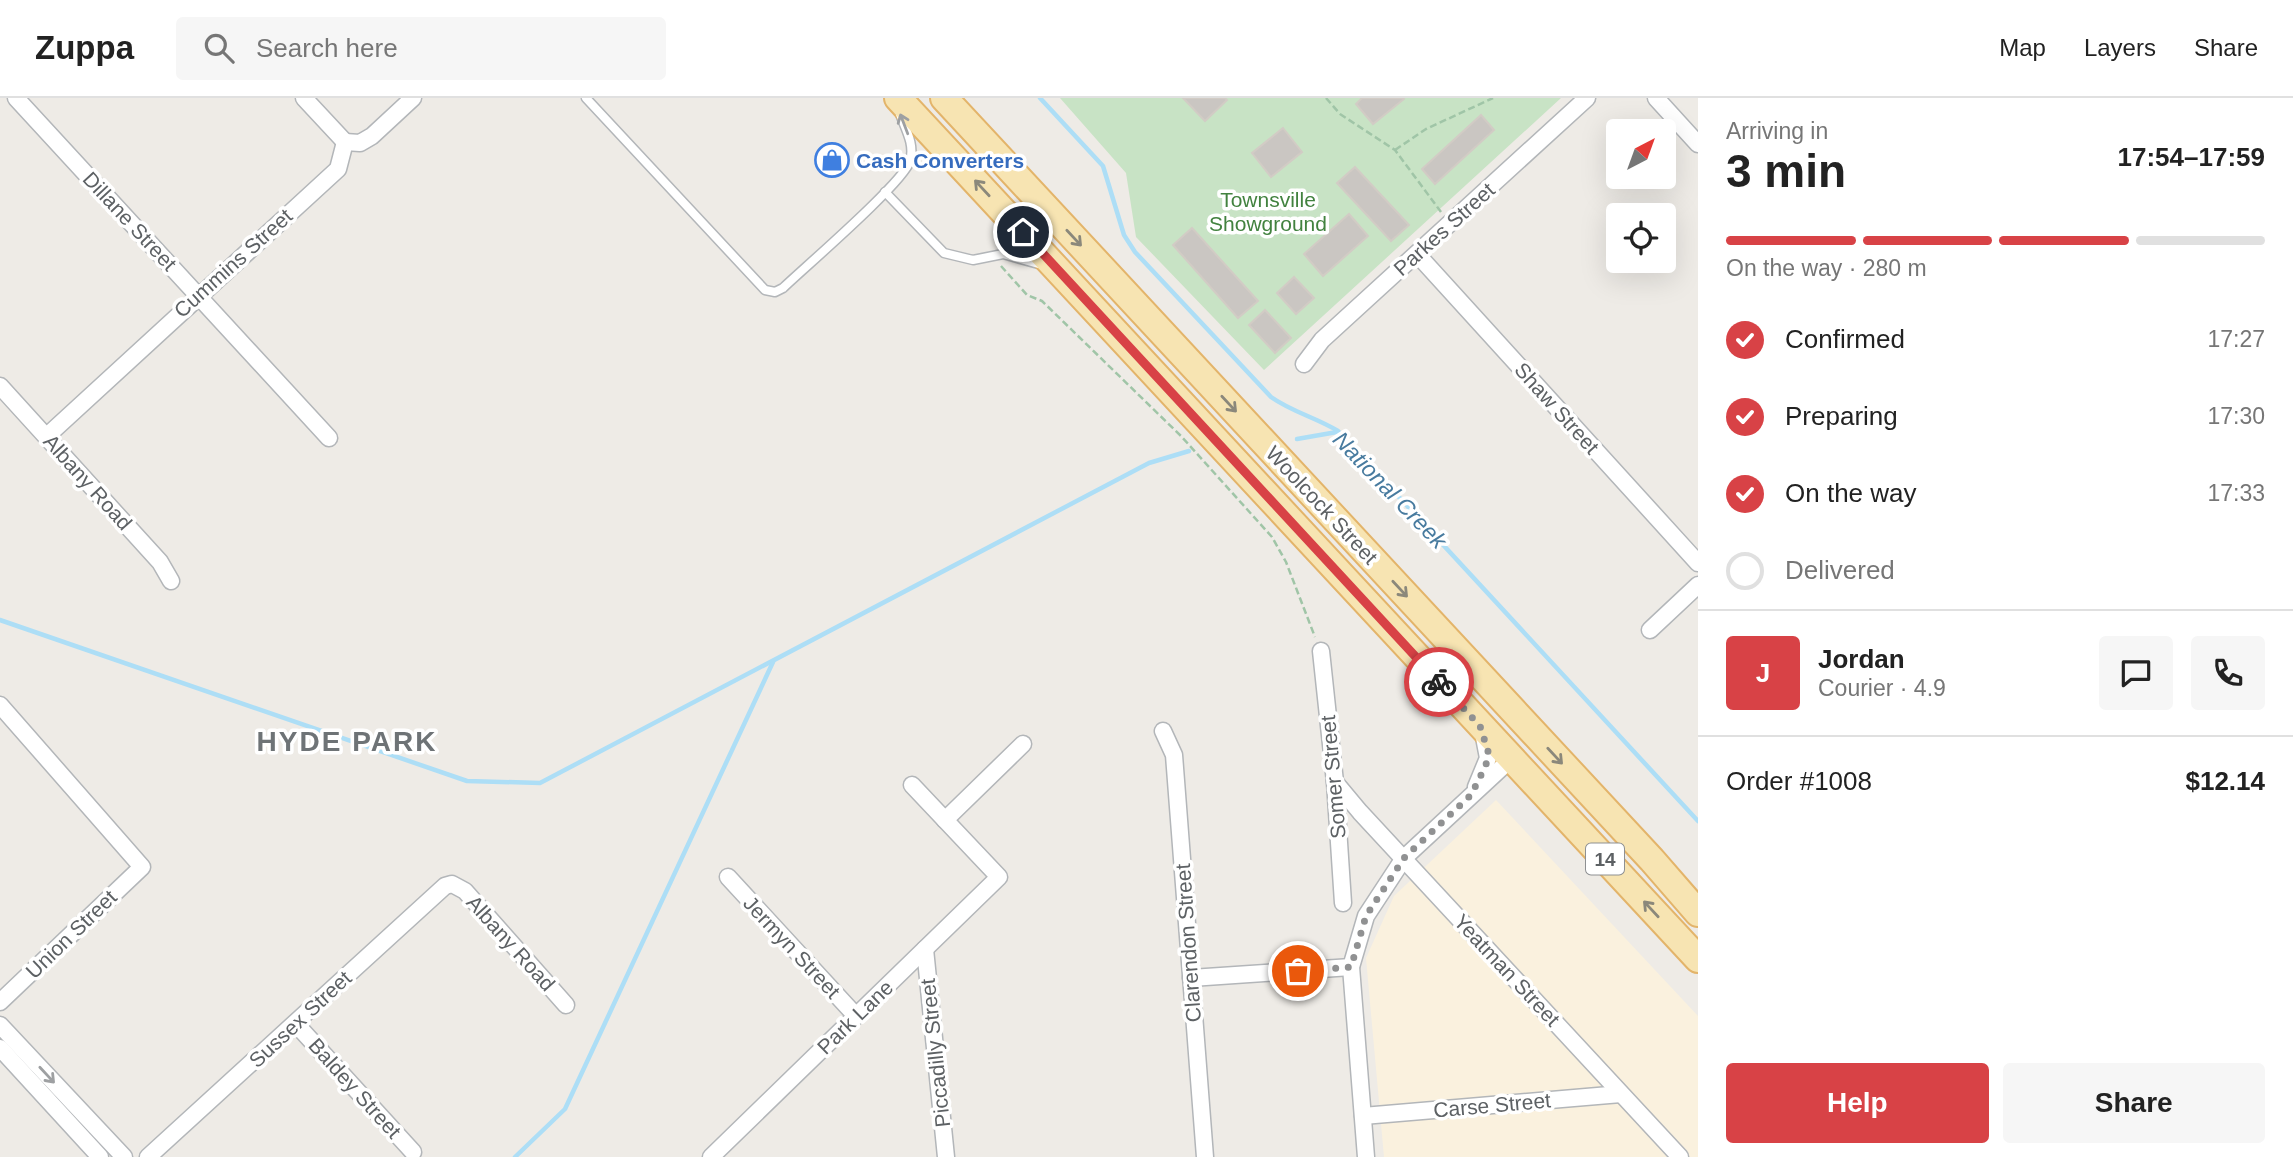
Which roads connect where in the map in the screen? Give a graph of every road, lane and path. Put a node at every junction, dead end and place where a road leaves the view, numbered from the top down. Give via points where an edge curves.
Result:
1 (16, 98) edge
2 (304, 98) edge
3 (414, 98) edge
4 (586, 98) edge
5 (890, 98) edge
6 (898, 98) edge
7 (944, 98) edge
8 (1326, 98) edge
9 (1493, 98) edge
10 (1587, 98) edge
11 (1656, 98) edge
12 (345, 142) junction
13 (1698, 144) edge
14 (1395, 150) junction
15 (885, 192) junction
16 (1450, 223) junction
17 (1417, 254) junction
18 (991, 256) junction
19 (1059, 270) junction
20 (198, 295) junction
21 (1304, 363) dead end
22 (0, 387) edge
23 (47, 436) junction
24 (329, 438) dead end
25 (1698, 563) edge
26 (171, 581) dead end
27 (1698, 585) edge
28 (1650, 630) dead end
29 (1321, 651) joint
30 (1504, 701) junction
31 (0, 705) edge
32 (1480, 726) junction
33 (1163, 731) dead end
34 (1023, 744) dead end
35 (1511, 759) junction
36 (1335, 782) junction
37 (912, 785) dead end
38 (1471, 795) junction
39 (946, 820) junction
40 (1404, 858) junction
41 (728, 877) dead end
42 (452, 884) joint
43 (1343, 903) dead end
44 (1698, 913) edge
45 (925, 949) junction
46 (1698, 959) edge
47 (1351, 967) junction
48 (1191, 978) junction
49 (0, 1002) edge
50 (566, 1005) dead end
51 (856, 1016) junction
52 (296, 1024) junction
53 (0, 1025) edge
54 (0, 1048) edge
55 (1621, 1094) junction
56 (1363, 1116) junction
57 (413, 1152) dead end
58 (100, 1157) edge
59 (124, 1157) edge
60 (148, 1157) edge
61 (711, 1157) edge
62 (946, 1157) edge
63 (1205, 1157) edge
64 (1366, 1157) edge
65 (1681, 1157) edge

1 - 20 street, Dillane Street
2 - 12 street
3 - 12 street via 372,136 360,143
4 - 15 lane via 765,290 783,288
15 -> 5 lane via 909,164 913,148
19 -> 6 main road, Woolcock Street / 14
7 -> 30 main road, Woolcock Street / 14
8 - 14 path via 1340,114
9 - 14 path via 1426,129
10 - 16 street, Parkes Street
11 - 13 street
12 - 20 street, Cummins Street via 338,169
14 - 16 path
15 - 18 lane via 944,253 973,260
16 - 17 street, Parkes Street
17 - 21 street, Parkes Street via 1322,340
17 - 25 street, Shaw Street
18 - 19 lane via 1003,254
18 - 29 path via 1027,295 1042,301 1181,436 1272,537
19 - 32 main road, Woolcock Street / 14
20 - 23 street, Cummins Street
20 - 24 street, Dillane Street
22 - 23 street, Albany Road
23 - 26 street, Albany Road via 160,562
27 - 28 street
29 - 36 street, Somer Street
30 - 35 main road via 1520,741
30 -> 44 main road, Woolcock Street / 14
31 - 49 street, Union Street via 142,867
32 - 35 main road, Woolcock Street / 14
32 - 38 street via 1488,758
33 - 48 street, Clarendon Street via 1174,755
34 - 39 street
35 - 38 street
46 -> 35 main road, Woolcock Street / 14
36 - 40 street, Yeatman Street
36 - 43 street, Somer Street
37 - 39 street
38 - 40 street
39 - 45 street, Park Lane via 999,877
40 - 47 street via 1366,916
40 - 55 street, Yeatman Street
41 - 51 street, Jermyn Street
42 - 50 street, Albany Road via 465,891
42 - 52 street, Sussex Street via 438,890
45 - 51 street, Park Lane
45 - 62 street, Piccadilly Street
47 - 48 street
47 - 56 street
48 - 63 street, Clarendon Street
51 - 61 street, Park Lane
52 - 57 street, Baldey Street
52 - 60 street, Sussex Street
53 -> 59 street
54 - 58 street
55 - 56 street, Carse Street
55 - 65 street, Yeatman Street
56 - 64 street

